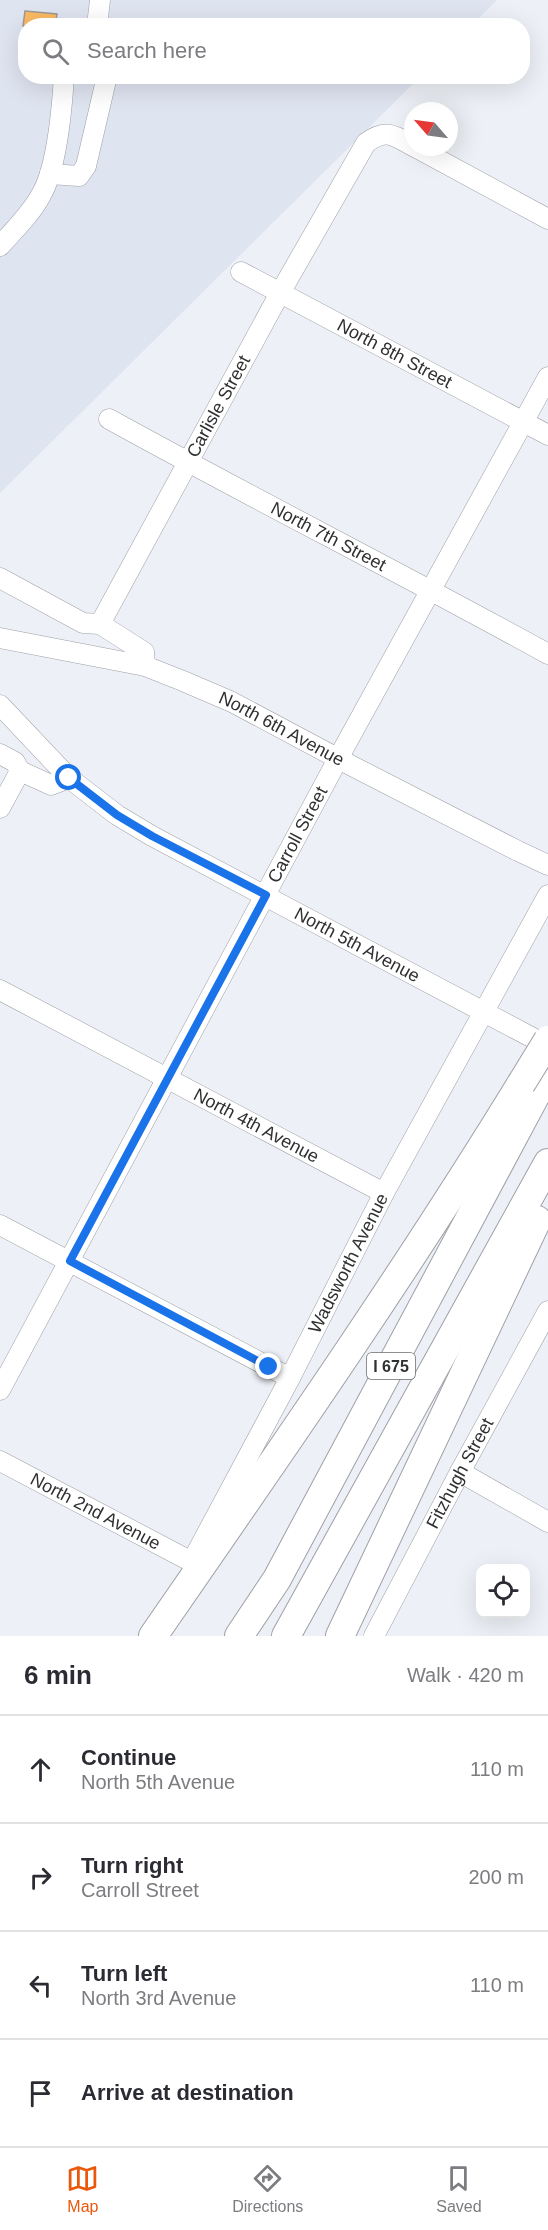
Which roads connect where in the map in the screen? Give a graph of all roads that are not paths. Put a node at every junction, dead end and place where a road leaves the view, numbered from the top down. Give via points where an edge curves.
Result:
1 (99, 0) edge
2 (98, 18) edge
3 (64, 84) edge
4 (105, 84) edge
5 (404, 142) edge
6 (431, 156) edge
7 (51, 174) junction
8 (548, 219) edge
9 (0, 246) edge
10 (241, 272) dead end
11 (280, 293) junction
12 (548, 377) edge
13 (109, 419) dead end
14 (523, 422) junction
15 (548, 435) edge
16 (188, 462) junction
17 (0, 578) edge
18 (431, 589) junction
19 (100, 624) junction
20 (0, 638) edge
21 (548, 654) edge
22 (145, 666) junction
23 (0, 705) edge
24 (0, 754) edge
25 (338, 759) junction
26 (20, 771) junction
27 (69, 778) junction
28 (0, 808) edge
29 (548, 865) edge
30 (266, 895) junction
31 (548, 895) edge
32 (0, 990) edge
33 (485, 1011) junction
34 (548, 1040) edge
35 (548, 1046) edge
36 (167, 1079) junction
37 (535, 1083) edge
38 (548, 1163) edge
39 (384, 1193) junction
40 (548, 1196) edge
41 (0, 1225) edge
42 (70, 1261) junction
43 (548, 1311) edge
44 (290, 1378) junction
45 (0, 1390) edge
46 (0, 1461) edge
47 (460, 1472) junction
48 (548, 1522) edge
49 (192, 1562) junction
50 (152, 1636) edge
51 (239, 1636) edge
52 (286, 1636) edge
53 (340, 1636) edge
54 (374, 1636) edge

1 - 2 street
3 - 7 street
4 - 7 street via 86,166 79,176
5 - 11 street, Carlisle Street via 382,133 366,143
6 - 8 street
7 - 9 street via 41,196
10 - 11 street, North 8th Street
11 - 14 street, North 8th Street
11 - 16 street, Carlisle Street
12 - 14 street, Carroll Street
13 - 16 street, North 7th Street
14 - 15 street, North 8th Street
14 - 18 street, Carroll Street
16 - 18 street, North 7th Street
16 - 19 street, Carlisle Street
17 - 19 street via 83,623
18 - 21 street, North 7th Street
18 - 25 street, Carroll Street
19 - 22 street via 144,652
20 - 22 street, North 6th Avenue
22 - 25 street, North 6th Avenue via 232,702
23 - 27 street, North 5th Avenue
24 - 26 street via 15,762
25 - 29 street, North 6th Avenue
25 - 30 street, Carroll Street
26 - 27 street via 51,785
26 - 28 street
27 - 30 street, North 5th Avenue via 134,826
30 - 33 street, North 5th Avenue
30 - 36 street, Carroll Street
31 - 33 street, Wadsworth Avenue
32 - 36 street, North 4th Avenue
33 - 35 street, North 5th Avenue
33 - 39 street, Wadsworth Avenue
34 - 37 highway, bridge
36 - 39 street, North 4th Avenue
36 - 42 street, Carroll Street
37 - 50 highway
37 - 51 highway, I 675 via 277,1579
38 - 52 highway, I 675
39 - 44 street, Wadsworth Avenue
40 - 53 highway
41 - 42 street
42 - 44 street
42 - 45 street, Carroll Street
43 - 47 street, Fitzhugh Street
44 - 49 street, Wadsworth Avenue
46 - 49 street, North 2nd Avenue
47 - 48 street
47 - 54 street, Fitzhugh Street
49 - 50 street, Wadsworth Avenue

